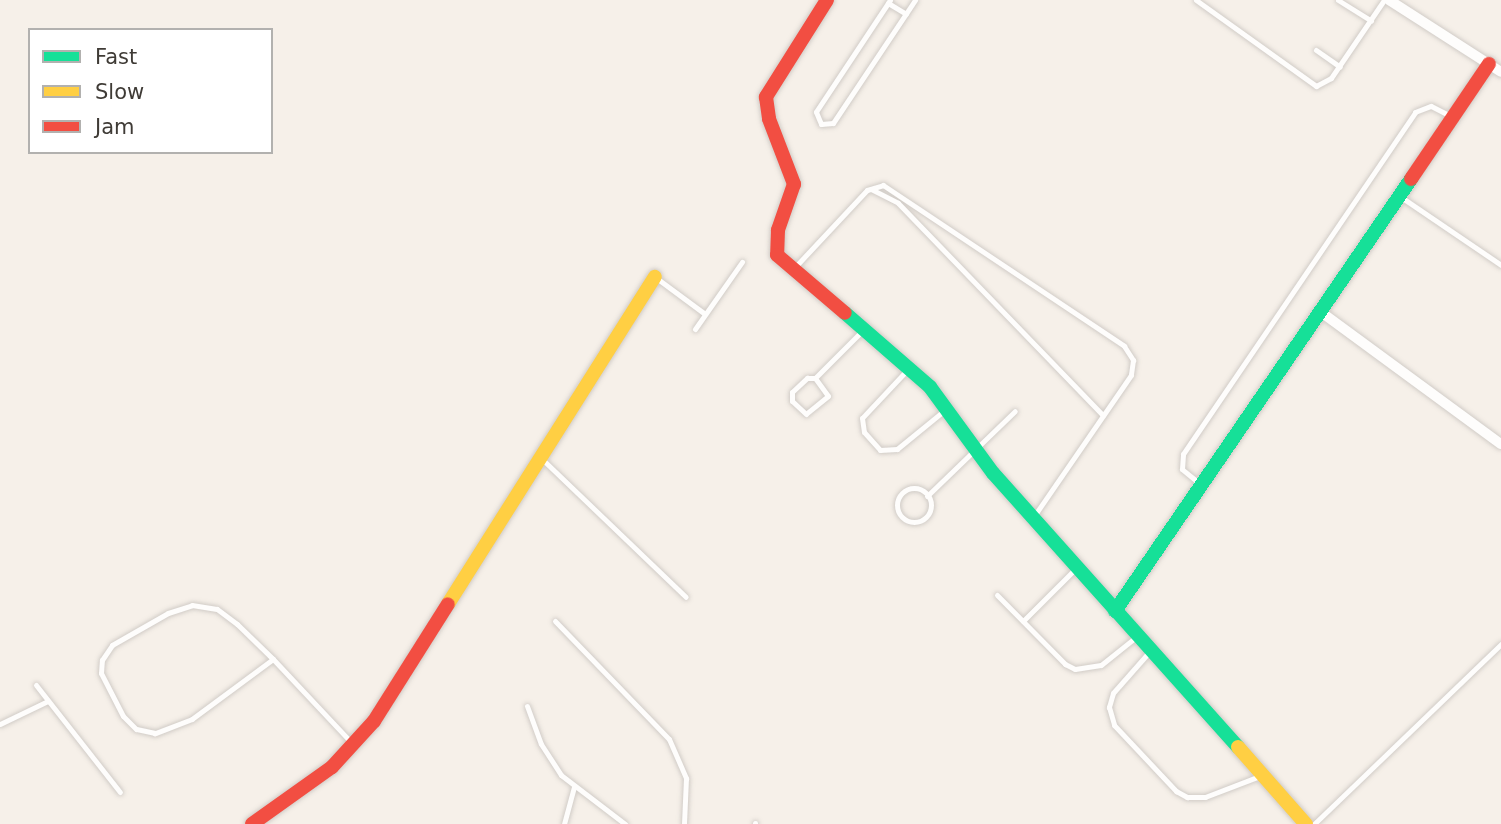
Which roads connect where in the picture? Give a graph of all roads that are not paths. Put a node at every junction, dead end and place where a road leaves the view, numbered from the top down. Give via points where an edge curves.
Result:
1 (827, 0) edge
2 (915, 0) edge
3 (1196, 0) edge
4 (1338, 0) edge
5 (1387, 0) edge
6 (889, 1) edge
7 (1403, 4) edge
8 (906, 14) junction
9 (1371, 22) junction
10 (1316, 50) dead end
11 (1340, 67) junction
12 (1495, 68) edge
13 (1454, 117) junction
14 (869, 189) junction
15 (1401, 197) junction
16 (742, 262) dead end
17 (1501, 265) edge
18 (793, 269) junction
19 (655, 277) joint
20 (1321, 312) junction
21 (705, 314) junction
22 (695, 329) dead end
23 (863, 330) junction
24 (910, 367) junction
25 (815, 378) junction
26 (946, 408) junction
27 (1015, 411) dead end
28 (1103, 415) junction
29 (1501, 444) edge
30 (975, 450) junction
31 (542, 459) junction
32 (1203, 485) junction
33 (928, 496) junction
34 (1034, 516) junction
35 (1079, 564) junction
36 (998, 595) dead end
37 (686, 597) dead end
38 (1115, 611) junction
39 (555, 621) dead end
40 (1023, 621) junction
41 (1136, 637) junction
42 (1501, 645) edge
43 (1150, 651) junction
44 (273, 659) junction
45 (36, 685) dead end
46 (48, 701) junction
47 (527, 706) dead end
48 (0, 724) edge
49 (355, 746) junction
50 (1260, 776) junction
51 (574, 787) junction
52 (120, 792) dead end
53 (252, 824) edge
54 (564, 824) edge
55 (625, 824) edge
56 (684, 824) edge
57 (1306, 824) edge
58 (1314, 824) edge

1 - 18 street via 766,101 772,128 793,176 792,200 780,222 776,246 777,255
2 - 8 lane
3 - 11 lane via 1308,84 1323,84
4 - 9 lane
5 - 7 street
5 - 9 lane
6 - 8 lane
6 - 8 lane via 816,113 821,124 833,123
7 - 12 street
9 - 11 lane
10 - 11 lane
12 - 13 street
13 - 15 street
13 - 32 lane via 1431,106 1415,112 1183,454 1182,468
14 - 18 lane
14 - 28 lane via 898,203
14 - 28 lane via 883,185 892,189 1124,346 1133,360 1132,370
15 - 17 lane
15 - 20 street
16 - 21 lane
18 - 23 street
19 - 21 lane
19 - 31 street
20 - 29 street
20 - 32 street
21 - 22 lane
23 - 24 street
23 - 25 lane
24 - 26 street
24 - 26 lane via 864,414 864,432 880,450 893,451
25 - 25 lane via 807,378 791,394 806,414 828,394
26 - 30 street
27 - 30 lane
28 - 34 lane
30 - 33 lane
30 - 34 street
31 - 37 lane
31 - 49 street
32 - 38 street
33 - 33 lane via 913,486 895,508 908,523 915,523 932,506
34 - 35 street
35 - 38 street
35 - 40 lane
36 - 40 lane
38 - 41 street
39 - 56 lane via 669,739 686,778
40 - 41 lane via 1065,664 1075,668 1101,665
41 - 43 street
42 - 58 lane
43 - 50 street
43 - 50 lane via 1113,693 1109,707 1114,725 1187,797 1205,797
44 - 44 lane via 192,719 155,733 135,729 123,716 101,673 104,654 112,645 167,613 192,605 228,615
44 - 49 lane
45 - 46 lane
46 - 48 lane
46 - 52 lane
47 - 51 lane via 550,760
49 - 53 street
50 - 57 street
51 - 54 lane
51 - 55 lane

